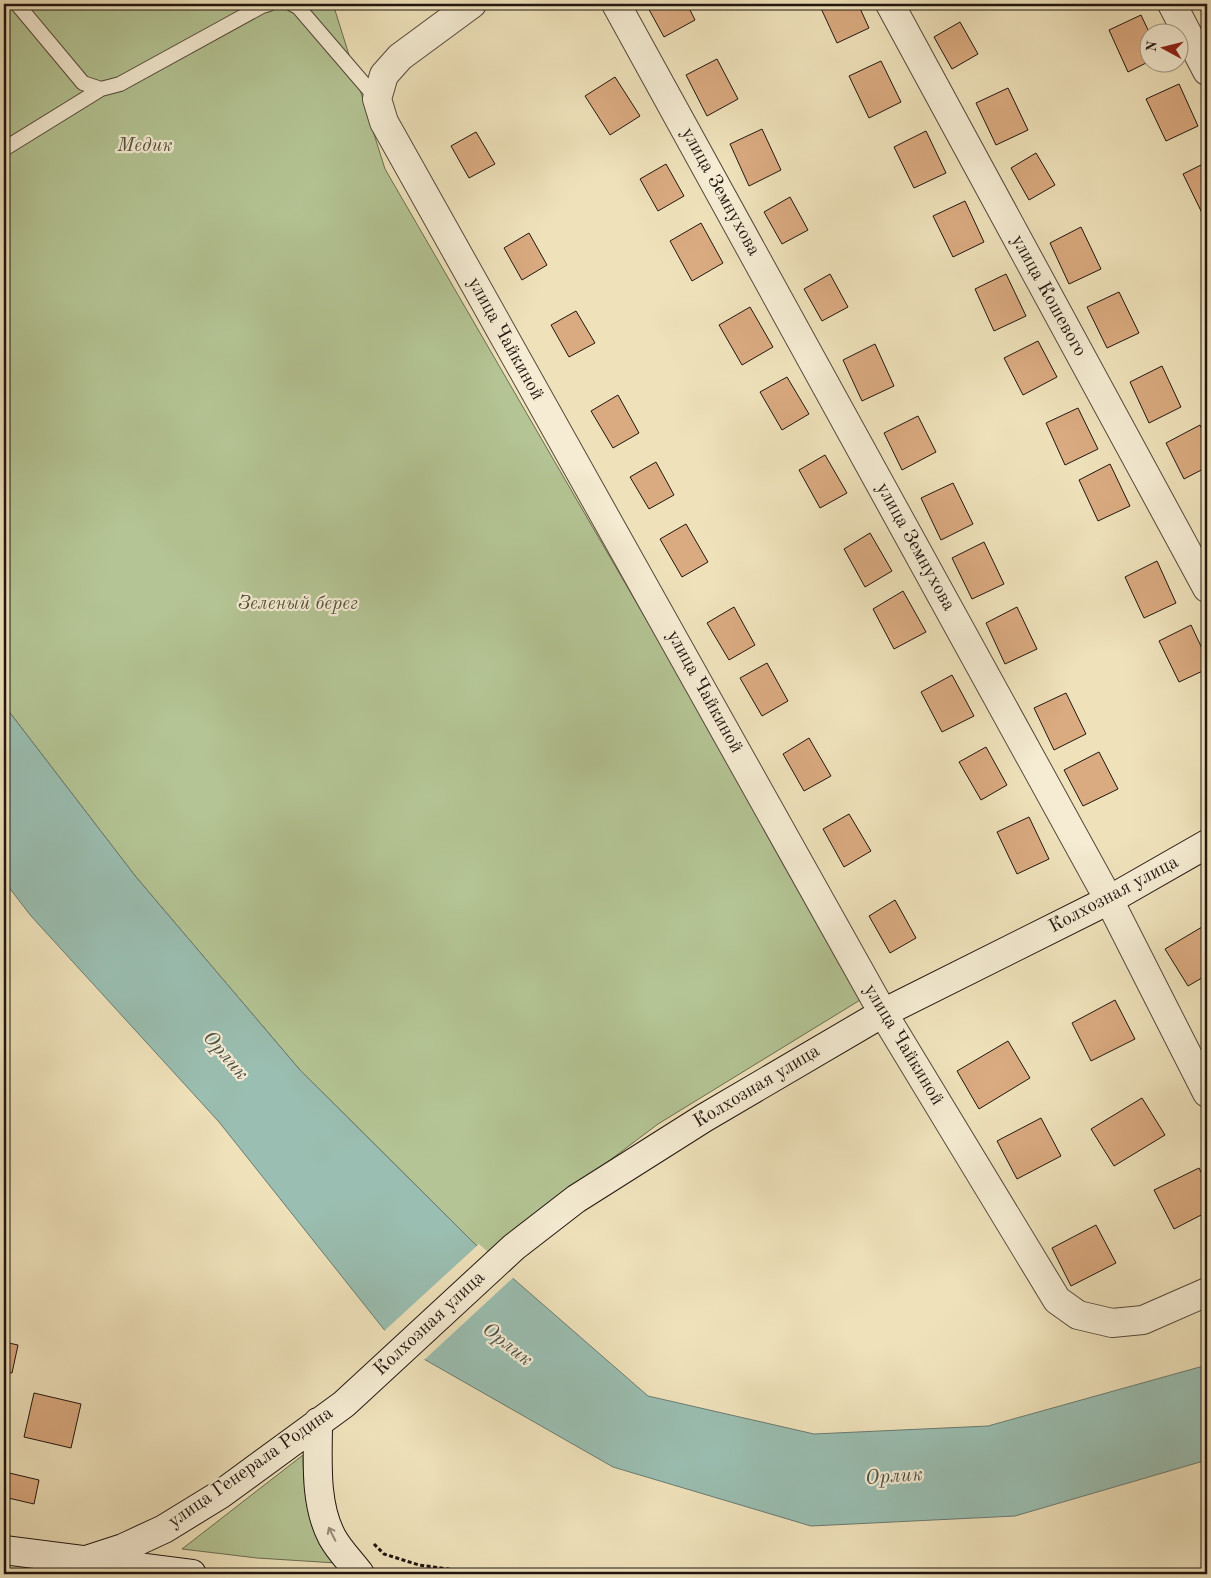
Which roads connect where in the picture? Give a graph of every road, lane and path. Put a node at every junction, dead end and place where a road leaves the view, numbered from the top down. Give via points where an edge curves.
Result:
1 (17, 4) edge
2 (269, 4) edge
3 (292, 4) edge
4 (472, 4) edge
5 (616, 4) edge
6 (890, 4) edge
7 (1172, 4) edge
8 (1207, 71) edge
9 (381, 87) junction
10 (101, 90) junction
11 (4, 149) edge
12 (1207, 588) edge
13 (1207, 844) edge
14 (1108, 900) junction
15 (883, 1012) junction
16 (1207, 1093) edge
17 (1207, 1292) edge
18 (352, 1396) joint
19 (318, 1422) junction
20 (373, 1543) dead end
21 (4, 1550) edge
22 (83, 1561) junction
23 (192, 1574) edge
24 (360, 1574) edge
25 (484, 1574) edge

1 - 10 lane via 83,83
2 - 10 lane via 120,84
3 - 9 lane
4 - 9 street via 400,57
5 - 14 street, улица Земнухова
6 - 12 street, улица Кошевого
7 - 8 street
9 - 15 street, улица Чайкиной via 384,122
10 - 11 lane
13 - 14 street, Колхозная улица
14 - 15 street, Колхозная улица
14 - 16 street, улица Земнухова
15 - 17 street, улица Чайкиной via 1057,1300 1078,1315 1112,1323 1144,1320
15 - 18 street, Колхозная улица via 704,1118 576,1199 514,1247
18 - 19 street, улица Генерала Родина
19 - 22 street, улица Генерала Родина via 221,1494 164,1529 123,1548
24 -> 19 street via 332,1537 322,1510
20 - 25 path via 384,1554 419,1565
21 - 22 street, улица Генерала Родина
22 - 23 street

